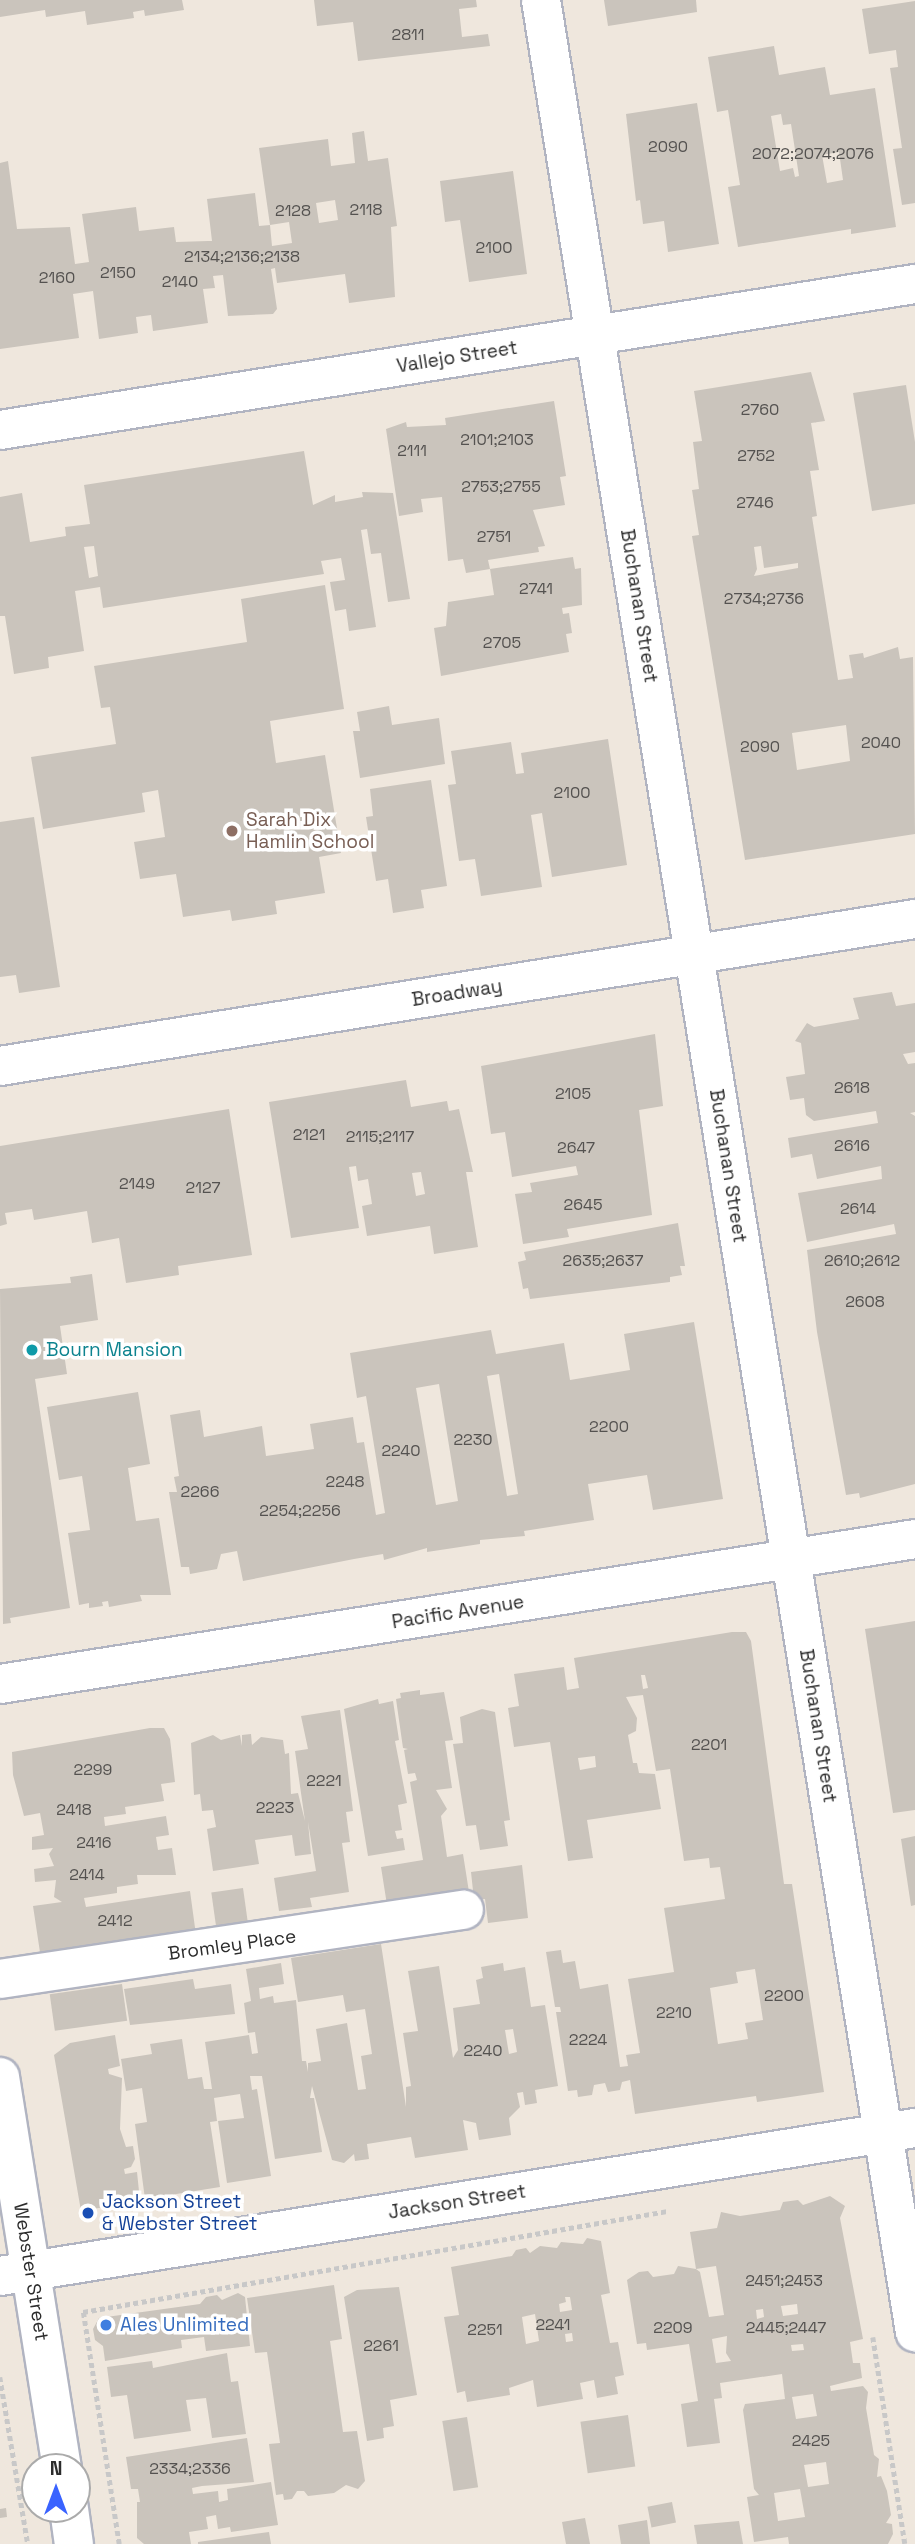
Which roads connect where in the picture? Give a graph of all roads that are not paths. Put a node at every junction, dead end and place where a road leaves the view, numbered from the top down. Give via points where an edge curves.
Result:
1 (541, 0) edge
2 (915, 284) edge
3 (595, 335) junction
4 (0, 430) edge
5 (915, 919) edge
6 (694, 955) junction
7 (0, 1066) edge
8 (915, 1539) edge
9 (792, 1559) junction
10 (0, 1684) edge
11 (464, 1910) dead end
12 (0, 1979) edge
13 (0, 2077) edge
14 (899, 2131) edge
15 (15, 2274) edge
16 (915, 2332) edge
17 (59, 2453) edge
18 (71, 2523) edge
19 (74, 2544) edge

1 - 3 street, Buchanan Street
2 - 3 street, Vallejo Street
3 - 4 street, Vallejo Street
3 - 6 street, Buchanan Street
5 - 6 street, Broadway
6 - 7 street, Broadway
6 - 9 street, Buchanan Street
8 - 9 street, Pacific Avenue
9 - 10 street, Pacific Avenue
9 - 14 street, Buchanan Street
11 - 12 street, Bromley Place
13 - 15 street, Webster Street
14 - 15 street, Jackson Street
14 - 16 street, Buchanan Street
15 - 17 street, Webster Street
18 - 19 street

